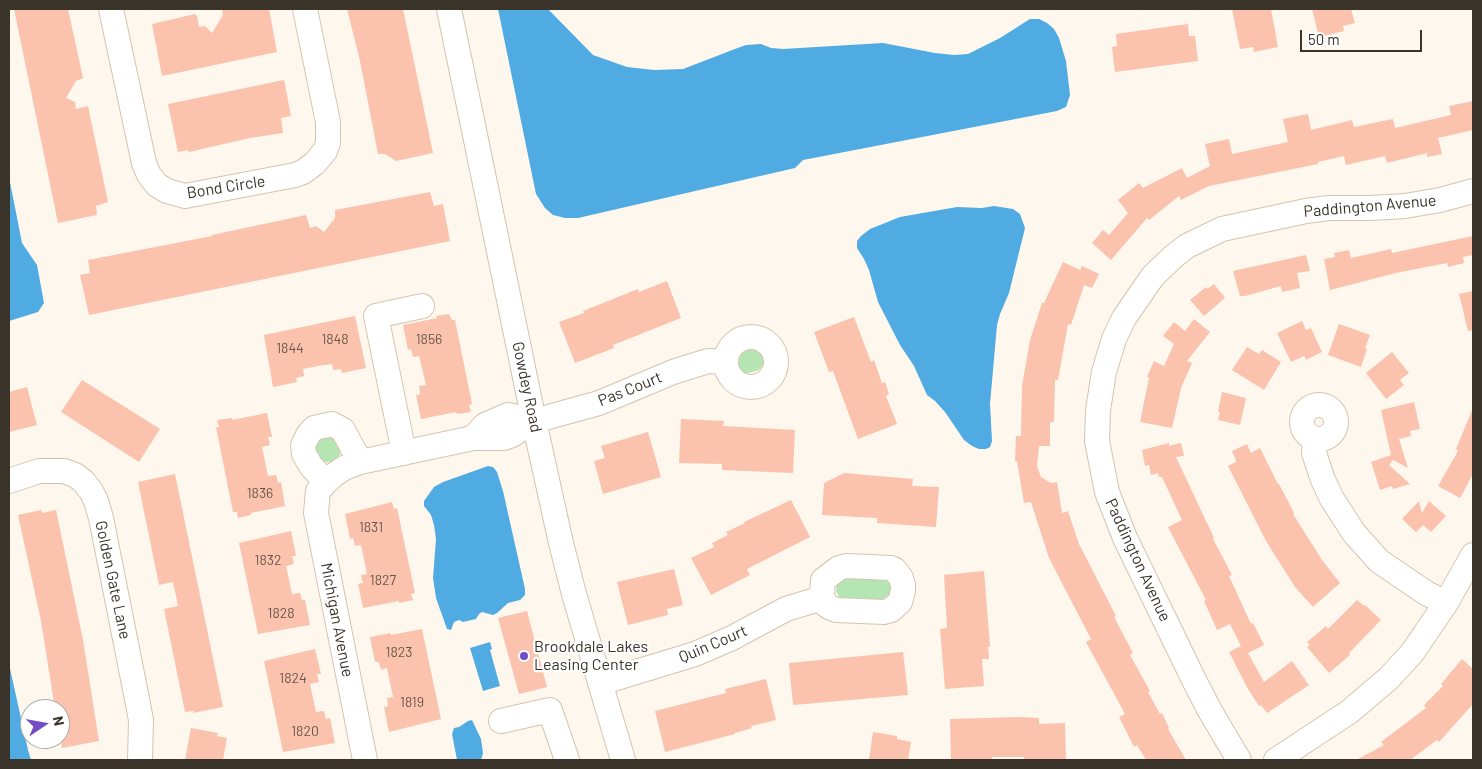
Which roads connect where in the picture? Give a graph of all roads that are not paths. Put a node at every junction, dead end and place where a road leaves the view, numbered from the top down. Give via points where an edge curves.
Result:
1 (111, 9) edge
2 (305, 9) edge
3 (449, 9) edge
4 (1473, 191) edge
5 (422, 306) dead end
6 (726, 362) dead end
7 (534, 421) junction
8 (1315, 439) dead end
9 (404, 453) junction
10 (360, 462) junction
11 (9, 481) edge
12 (326, 482) junction
13 (1473, 555) edge
14 (822, 598) dead end
15 (1446, 603) junction
16 (600, 683) junction
17 (501, 721) dead end
18 (140, 760) edge
19 (365, 760) edge
20 (567, 760) edge
21 (623, 760) edge
22 (1239, 760) edge
23 (1276, 760) edge

1 - 2 street, Bond Circle via 144,163 157,185 185,196 295,175 315,163 325,151 328,122
3 - 7 street, Gowdey Road
4 - 22 street, Paddington Avenue via 1405,206 1306,210 1222,229 1187,246 1153,276 1124,318 1114,339 1104,372 1098,410 1097,441 1107,492 1125,538 1194,680
5 - 9 street via 376,316
6 - 7 street, Pas Court via 708,361 672,372 599,403
7 - 9 street, Michigan Avenue via 508,415 485,425 473,438
7 - 16 street, Gowdey Road via 561,543
8 - 15 street via 1314,453 1323,480 1354,533 1379,561
9 - 10 street, Michigan Avenue
10 - 12 street, Michigan Avenue via 344,468
10 - 12 street via 343,430 332,424 314,428 303,445 304,454
11 - 18 street, Golden Gate Lane via 39,471 64,471 74,474 91,490 101,518 141,720
12 - 19 street, Michigan Avenue via 318,491 316,502 318,529
13 - 15 street
14 - 16 street, Quin Court via 781,611 694,654
15 - 23 street via 1412,652 1365,700
16 - 21 street, Gowdey Road
17 - 20 street via 550,710

